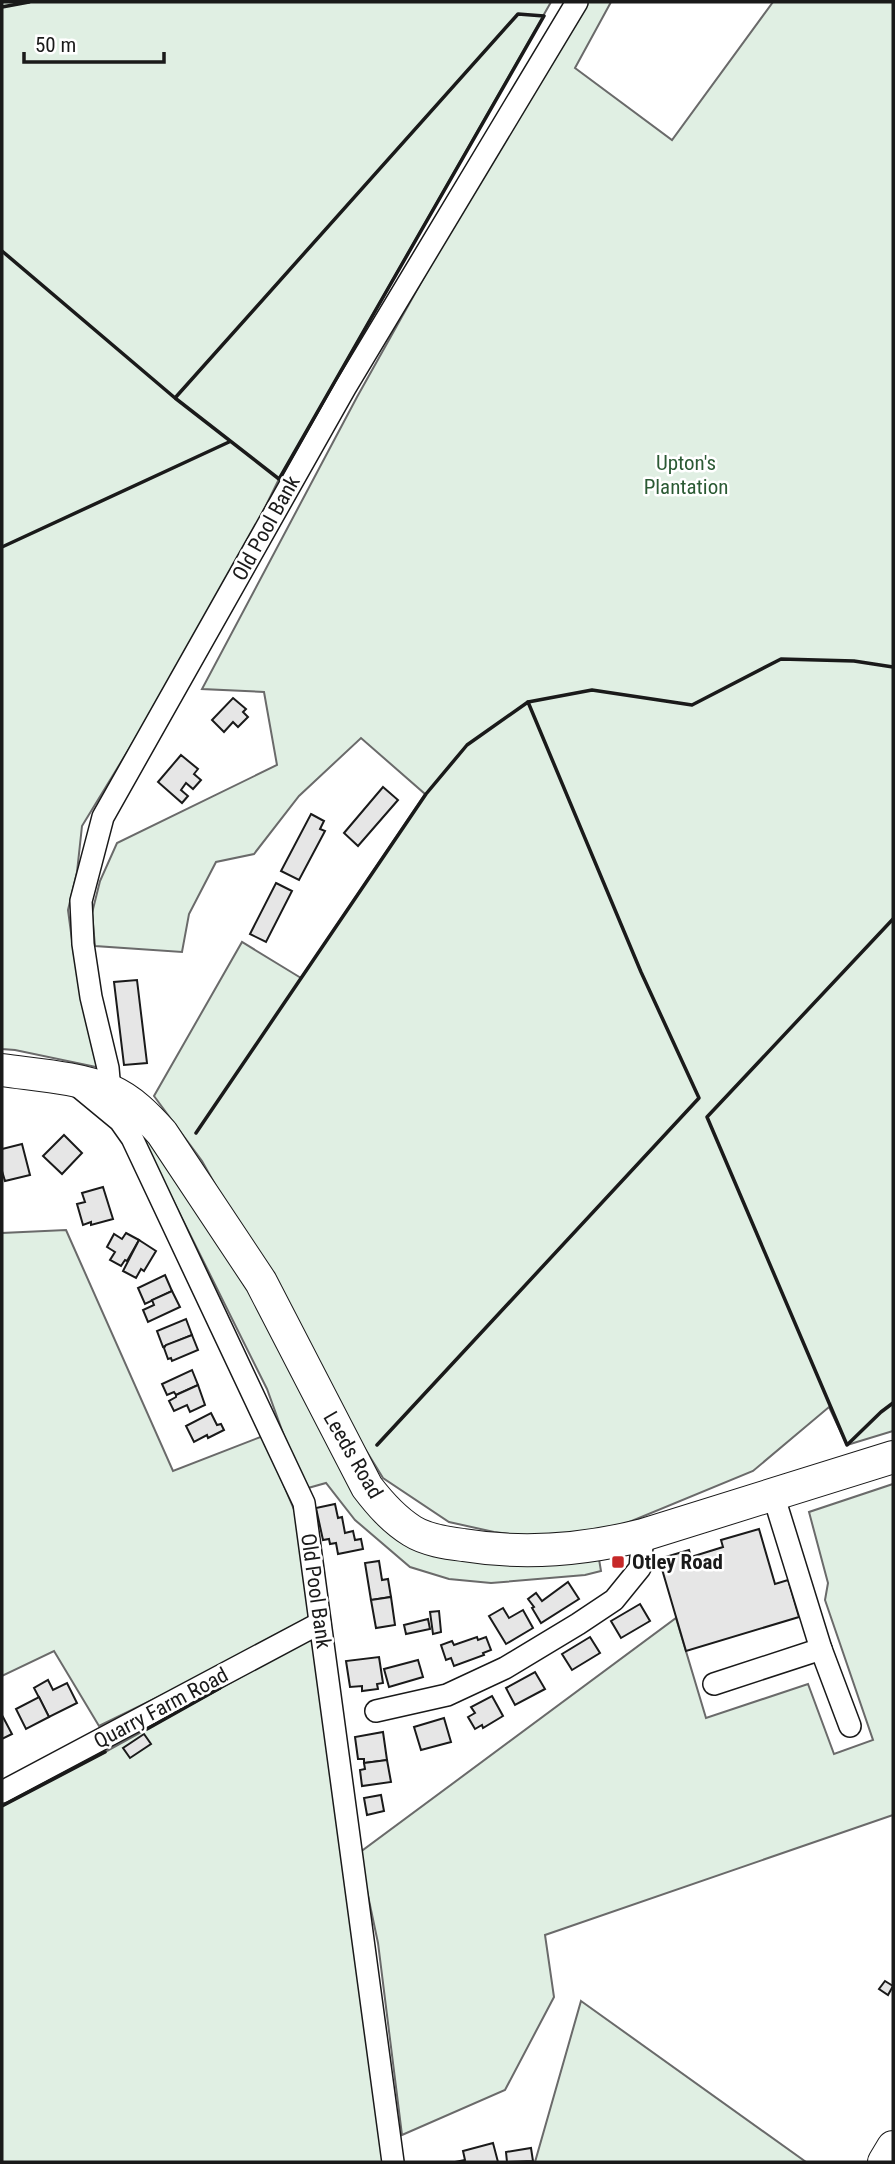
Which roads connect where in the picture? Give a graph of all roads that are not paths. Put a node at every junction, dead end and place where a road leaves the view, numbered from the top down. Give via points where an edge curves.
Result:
1 (576, 2) edge
2 (2, 1070) edge
3 (71, 1080) junction
4 (110, 1091) junction
5 (893, 1457) edge
6 (773, 1494) junction
7 (643, 1535) junction
8 (320, 1623) junction
9 (821, 1648) junction
10 (714, 1684) dead end
11 (376, 1711) dead end
12 (850, 1726) dead end
13 (2, 1793) edge
14 (893, 2147) edge
15 (393, 2162) edge
16 (884, 2162) edge

1 - 4 street, Old Pool Bank via 345,388 103,817 81,901 91,997
2 - 3 highway, Leeds Road
3 - 4 highway, Leeds Road
3 - 8 street, Old Pool Bank via 120,1121 132,1138 304,1503
4 - 7 highway, Leeds Road via 134,1105 162,1133 261,1282 367,1487 388,1514 415,1533 487,1549 564,1550
5 - 6 highway, Leeds Road
6 - 7 highway, Leeds Road
6 - 9 street
7 - 11 street via 640,1568 614,1600 578,1624 505,1668 447,1695
8 - 13 street, Quarry Farm Road
8 - 15 street, Old Pool Bank
9 - 10 street
9 - 12 street
14 - 16 highway

